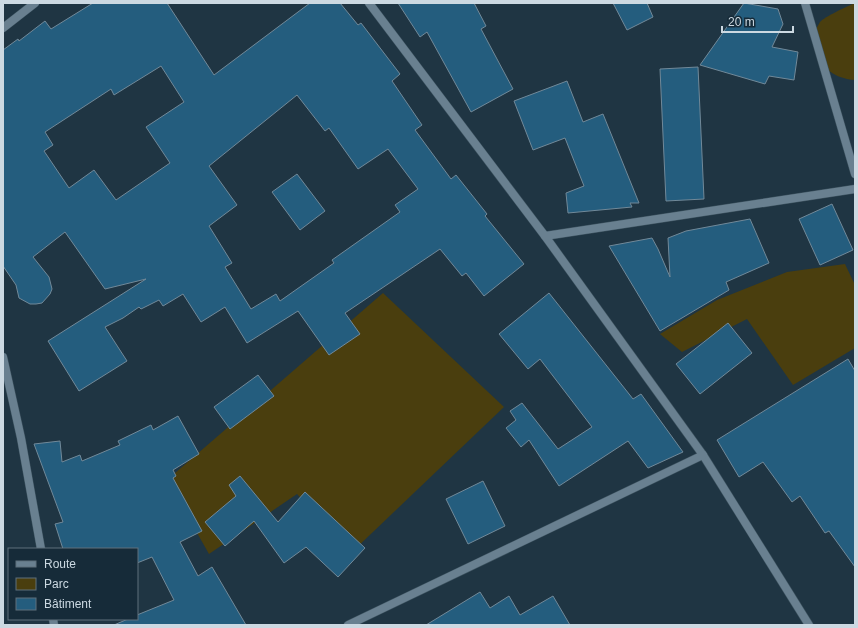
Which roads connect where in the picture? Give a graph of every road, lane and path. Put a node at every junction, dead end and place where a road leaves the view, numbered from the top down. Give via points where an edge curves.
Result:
1 (35, 3) edge
2 (369, 3) edge
3 (805, 3) edge
4 (3, 28) edge
5 (855, 174) edge
6 (855, 189) edge
7 (545, 236) junction
8 (3, 357) edge
9 (703, 455) junction
10 (41, 548) edge
11 (348, 625) edge
12 (809, 625) edge

1 - 4 street
2 - 7 street
3 - 5 street
6 - 7 street
7 - 9 street
8 - 10 street
9 - 11 street
9 - 12 street

